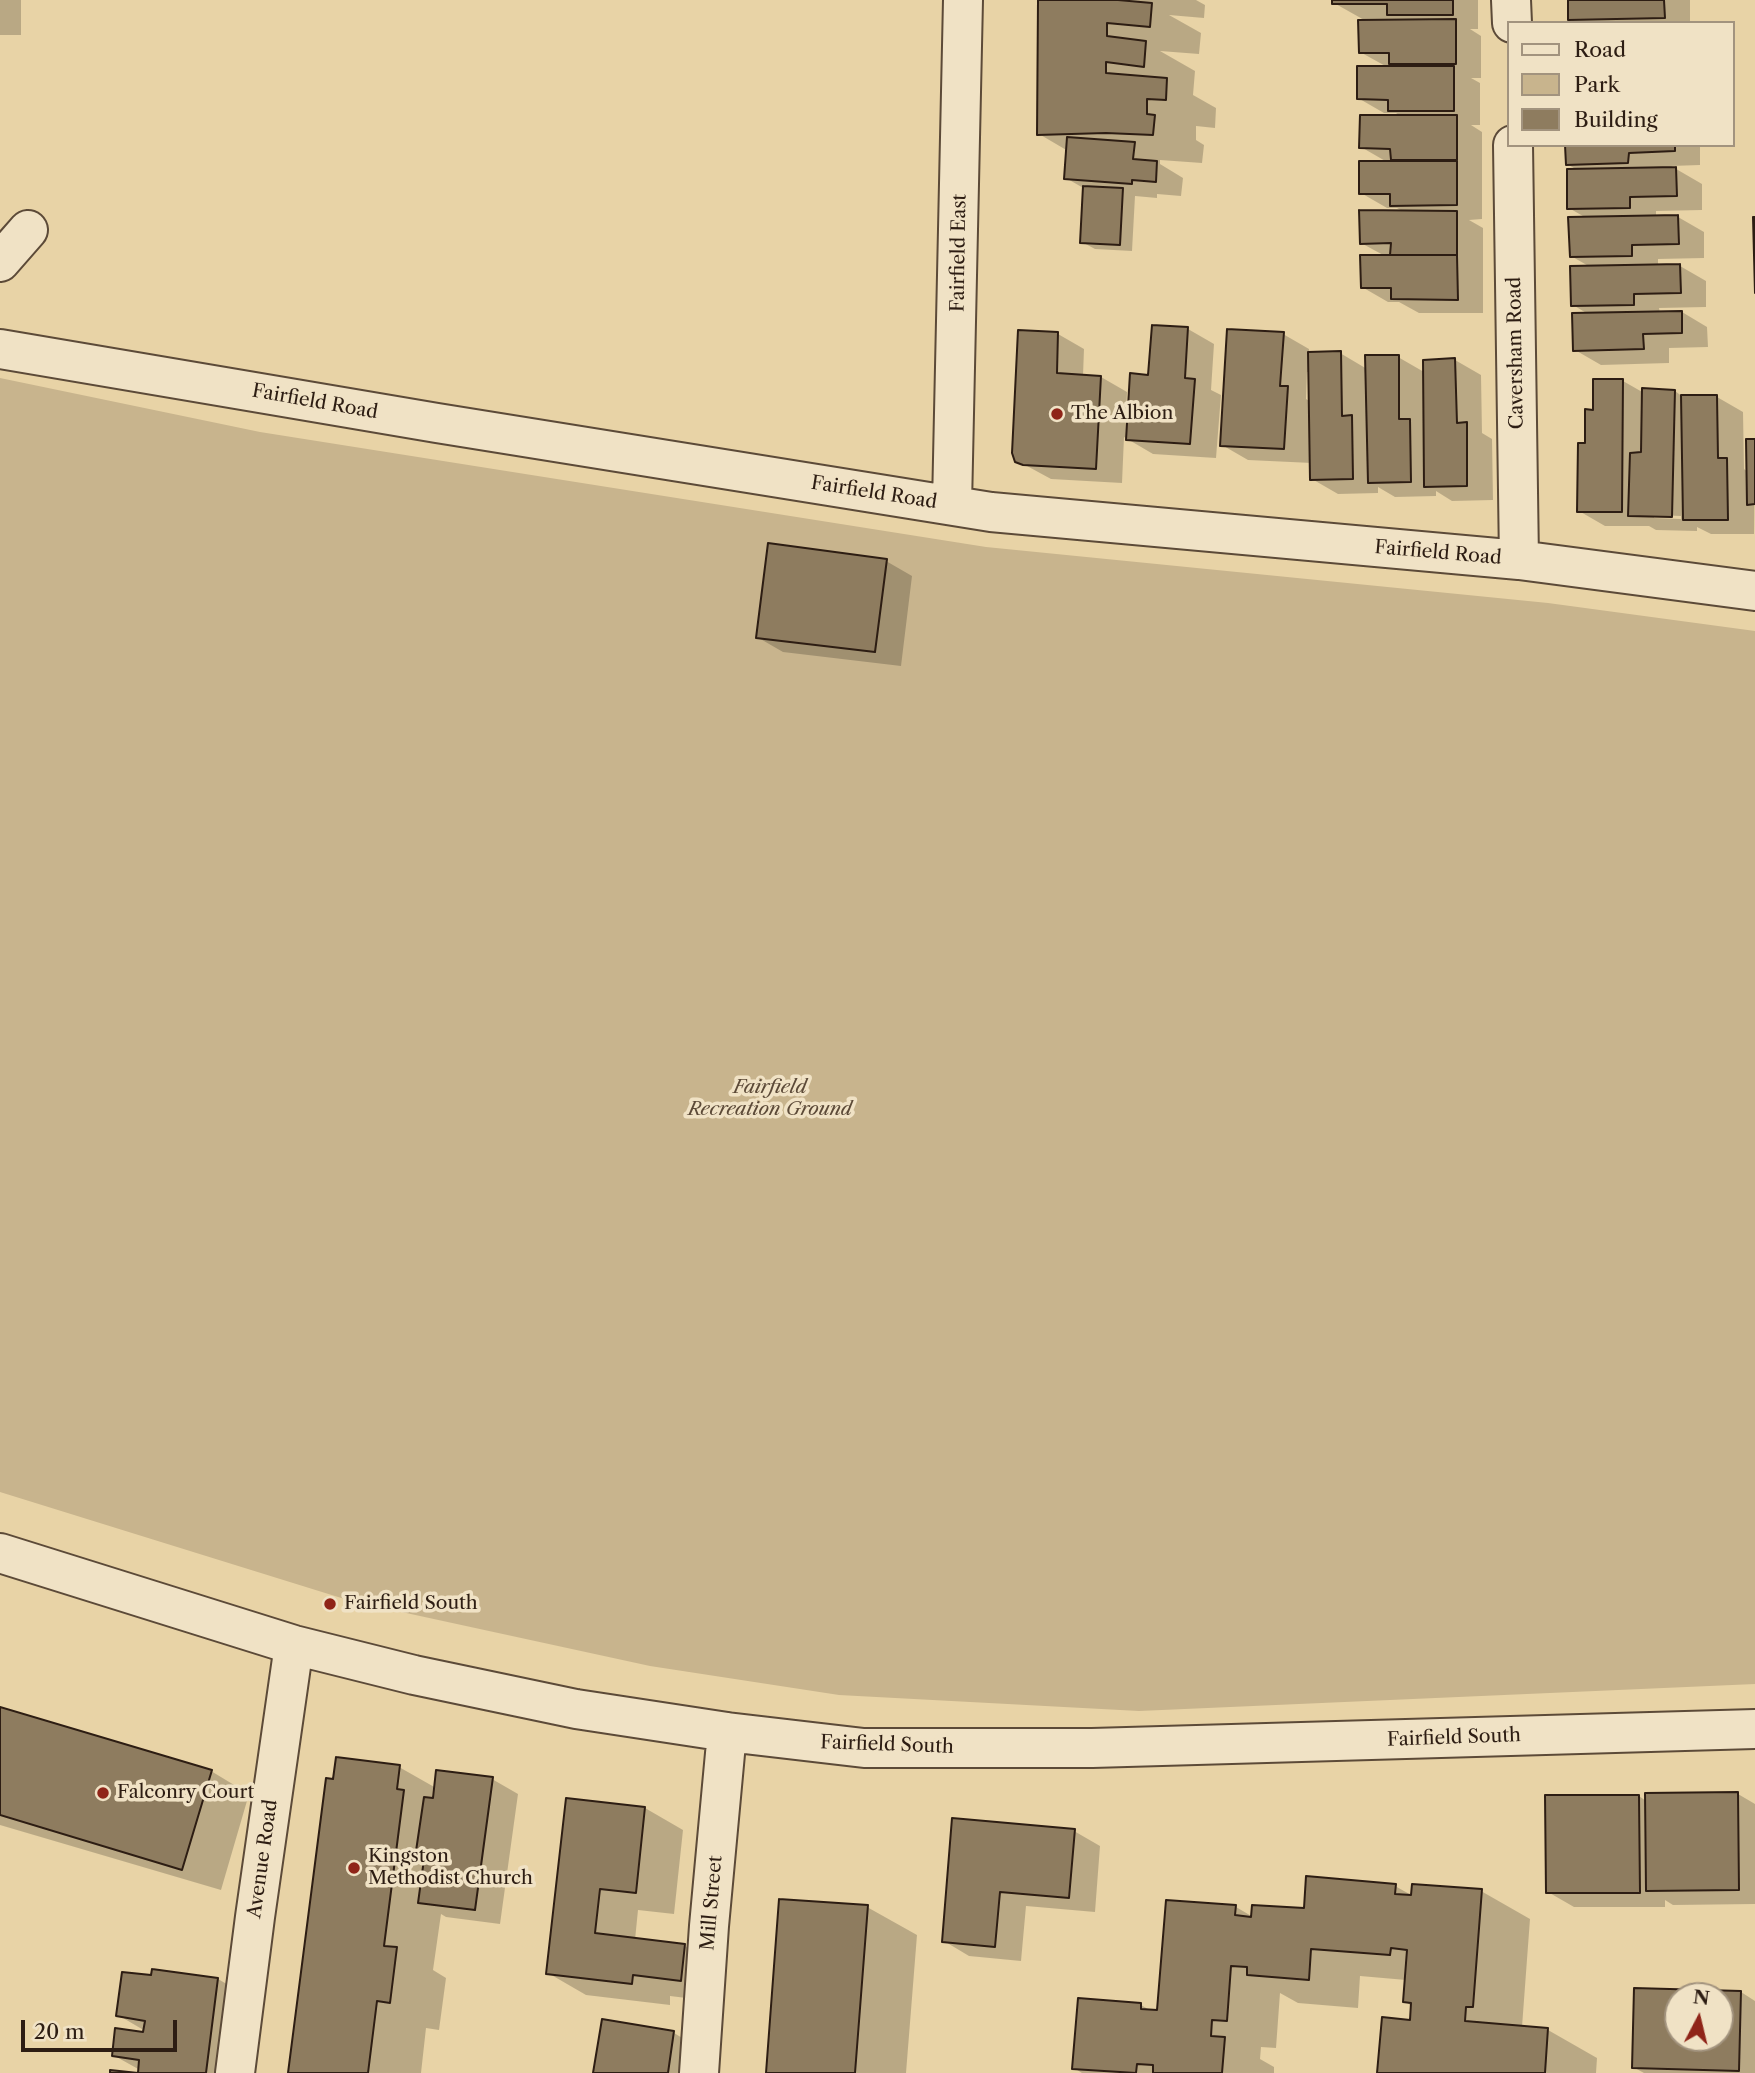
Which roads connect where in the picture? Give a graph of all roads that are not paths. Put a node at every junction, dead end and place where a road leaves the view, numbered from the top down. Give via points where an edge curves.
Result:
1 (963, 0) edge
2 (1511, 0) edge
3 (1511, 21) edge
4 (1513, 147) edge
5 (29, 230) dead end
6 (0, 262) edge
7 (0, 349) edge
8 (952, 505) junction
9 (1519, 560) junction
10 (1755, 591) edge
11 (0, 1553) edge
12 (294, 1645) junction
13 (1755, 1729) edge
14 (727, 1732) junction
15 (235, 2073) edge
16 (699, 2073) edge

1 - 8 street, Fairfield East
2 - 3 street
4 - 9 street, Caversham Road
5 - 6 street
7 - 8 street, Fairfield Road
8 - 9 street, Fairfield Road
9 - 10 street, Fairfield Road
11 - 12 street, Fairfield South
12 - 14 street, Fairfield South via 576,1709
12 - 15 street, Avenue Road
13 - 14 street, Fairfield South via 1092,1748 864,1748
14 - 16 street, Mill Street

